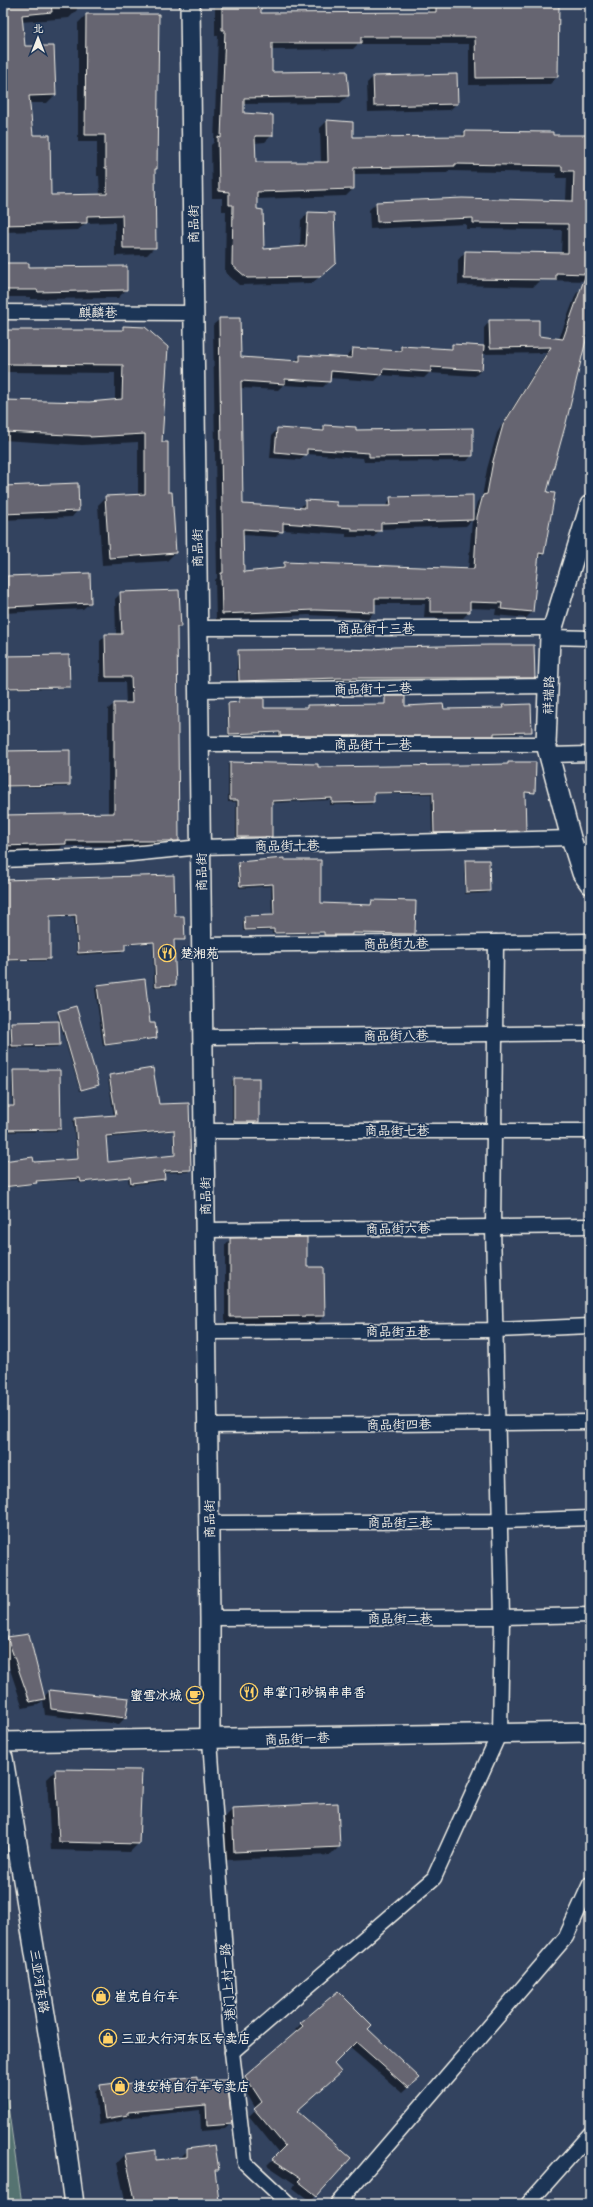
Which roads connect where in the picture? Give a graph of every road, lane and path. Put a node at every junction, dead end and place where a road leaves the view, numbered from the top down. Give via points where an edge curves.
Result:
1 (190, 3) edge
2 (3, 312) edge
3 (194, 313) junction
4 (590, 505) edge
5 (198, 628) junction
6 (552, 633) junction
7 (590, 638) edge
8 (548, 686) junction
9 (199, 690) junction
10 (199, 744) junction
11 (548, 749) junction
12 (590, 754) edge
13 (201, 847) junction
14 (579, 847) edge
15 (3, 860) edge
16 (590, 884) edge
17 (590, 941) edge
18 (496, 942) junction
19 (202, 945) junction
20 (590, 1033) edge
21 (495, 1034) junction
22 (203, 1037) junction
23 (494, 1129) junction
24 (590, 1130) edge
25 (204, 1131) junction
26 (590, 1226) edge
27 (493, 1227) junction
28 (206, 1230) junction
29 (590, 1326) edge
30 (495, 1330) junction
31 (207, 1332) junction
32 (590, 1422) edge
33 (498, 1423) junction
34 (208, 1426) junction
35 (590, 1518) edge
36 (500, 1522) junction
37 (209, 1523) junction
38 (590, 1615) edge
39 (502, 1617) junction
40 (210, 1618) junction
41 (500, 1732) junction
42 (590, 1732) edge
43 (210, 1740) junction
44 (3, 1742) edge
45 (3, 1758) edge
46 (590, 1884) edge
47 (232, 2052) junction
48 (590, 2134) edge
49 (74, 2204) edge
50 (289, 2204) edge
51 (337, 2204) edge
52 (528, 2204) edge

1 - 3 street, 商品街
2 - 3 street, 麒麟巷
3 - 5 street, 商品街
4 - 6 street, 祥瑞路
5 - 6 street, 商品街十三巷
5 - 9 street, 商品街
6 - 7 street, 商品街十三巷
6 - 8 street, 祥瑞路
8 - 9 street, 商品街十二巷
8 - 11 street, 祥瑞路
9 - 10 street, 商品街
10 - 11 street, 商品街十一巷
10 - 13 street, 商品街
11 - 12 street, 商品街十一巷
11 - 14 street, 祥瑞路
13 - 14 street, 商品街十巷
13 - 15 street, 商品街十巷 via 121,855
13 - 19 street, 商品街
14 - 16 street, 祥瑞路 via 582,873
17 - 18 street, 商品街九巷
18 - 19 street, 商品街九巷
18 - 21 street
19 - 22 street, 商品街
20 - 21 street, 商品街八巷
21 - 22 street, 商品街八巷
21 - 23 street
22 - 25 street, 商品街
23 - 24 street, 商品街七巷
23 - 25 street, 商品街七巷
23 - 27 street
25 - 28 street, 商品街
26 - 27 street, 商品街六巷
27 - 28 street, 商品街六巷
27 - 30 street
28 - 31 street, 商品街
29 - 30 street, 商品街五巷
30 - 31 street, 商品街五巷
30 - 33 street
31 - 34 street, 商品街
32 - 33 street, 商品街四巷
33 - 34 street, 商品街四巷
33 - 36 street
34 - 37 street, 商品街
35 - 36 street, 商品街三巷
36 - 37 street, 商品街三巷
36 - 39 street
37 - 40 street, 商品街
38 - 39 street, 商品街二巷
39 - 40 street, 商品街二巷
39 - 41 street
40 - 43 street, 商品街
41 - 42 street, 商品街一巷
41 - 43 street, 商品街一巷
41 - 47 street via 434,1878
43 - 44 street, 商品街一巷
43 - 47 street, 港门上村一路
45 - 49 street, 三亚河东路 via 63,2122
46 - 51 street via 566,1937
47 - 50 street, 港门上村一路 via 245,2163
48 - 52 street

